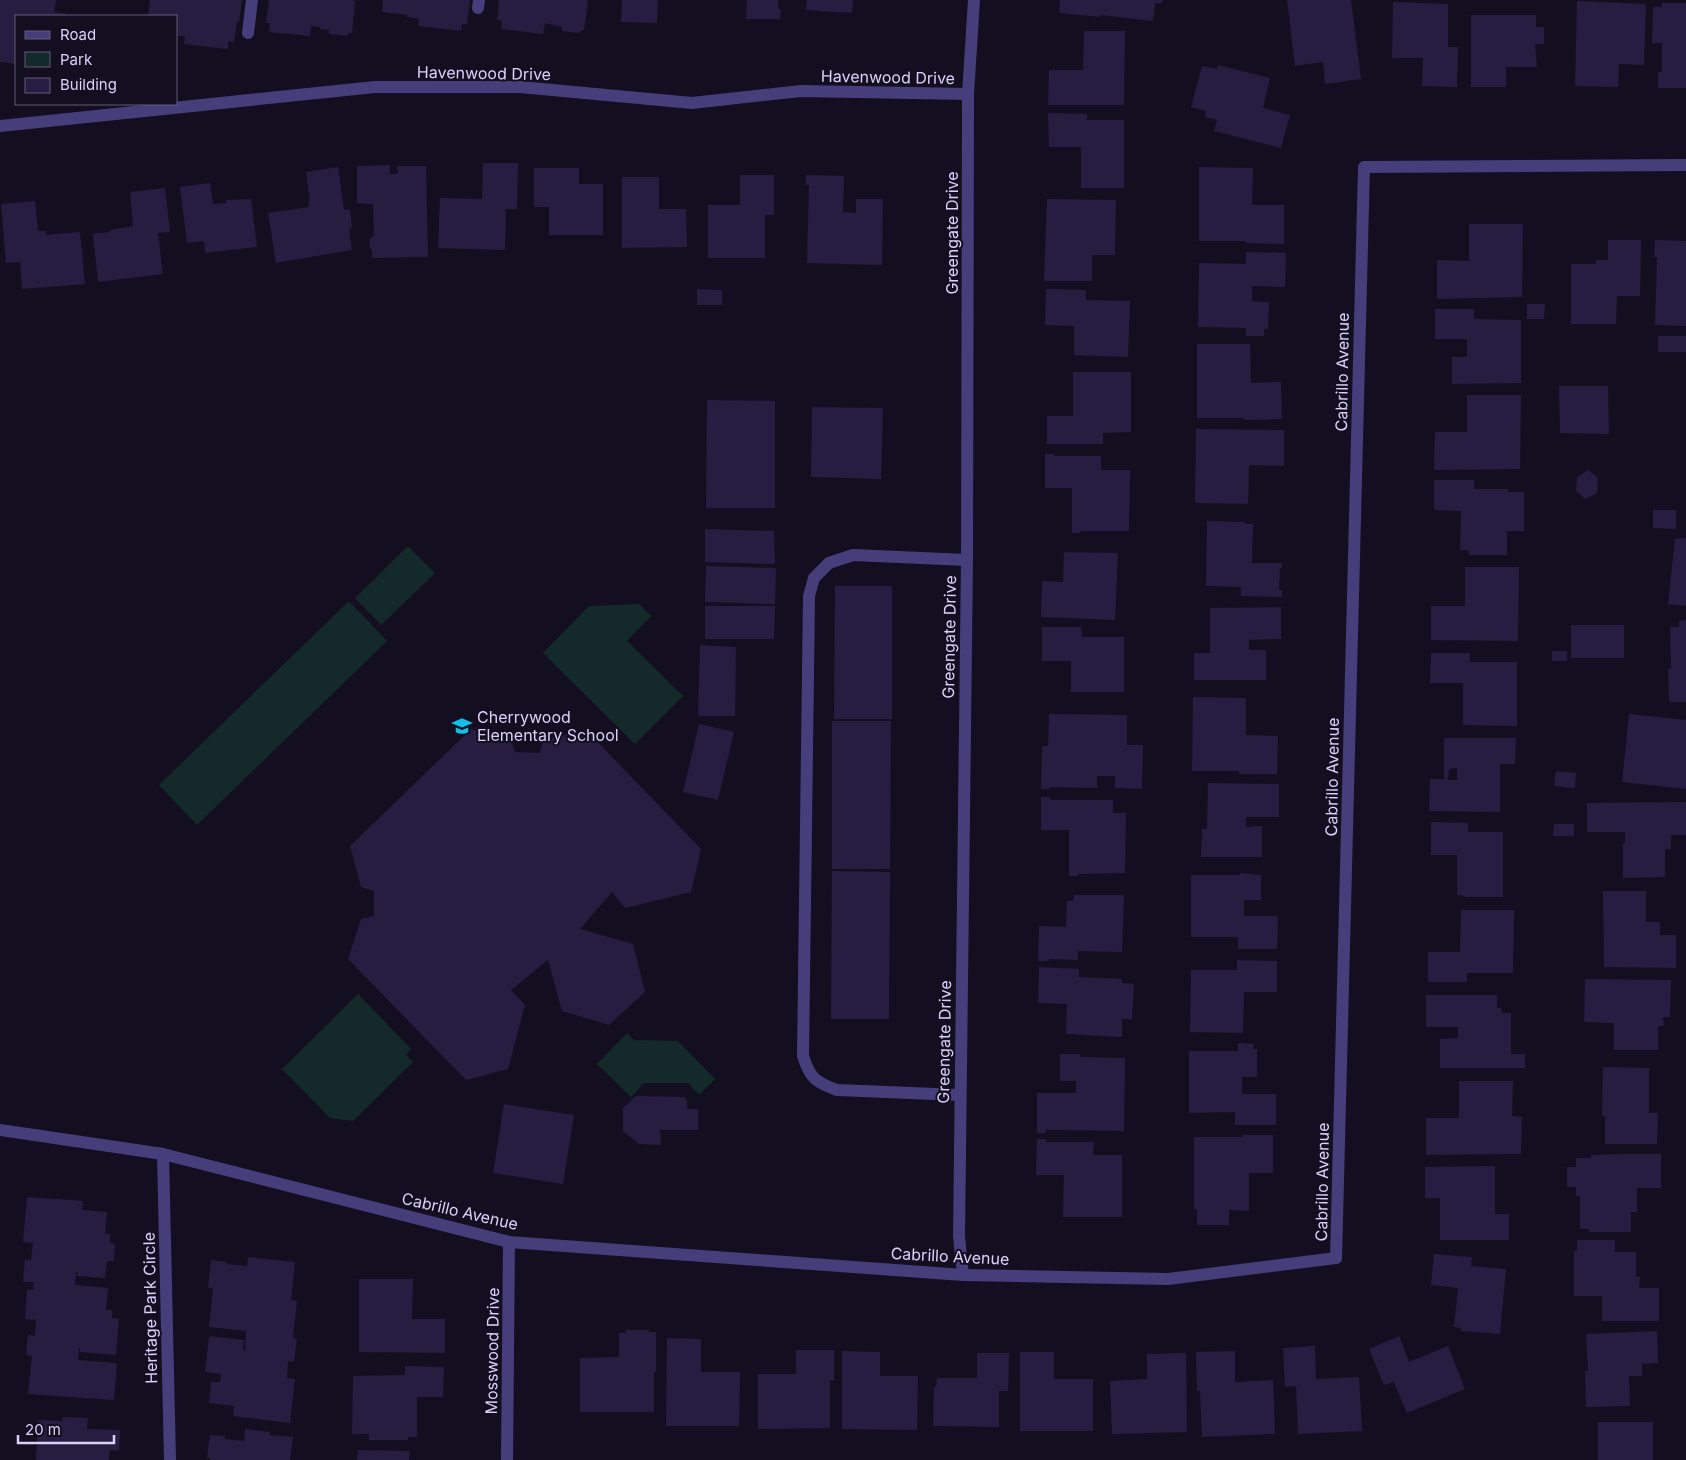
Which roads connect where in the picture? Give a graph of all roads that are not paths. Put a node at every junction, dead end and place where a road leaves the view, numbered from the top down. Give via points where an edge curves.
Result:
1 (252, 0) edge
2 (974, 0) edge
3 (248, 33) dead end
4 (968, 94) junction
5 (0, 126) edge
6 (1686, 165) edge
7 (967, 560) junction
8 (960, 1095) junction
9 (0, 1130) edge
10 (163, 1154) junction
11 (509, 1242) junction
12 (963, 1275) junction
13 (170, 1460) edge
14 (507, 1460) edge

1 - 3 street
2 - 4 street, Greengate Drive
4 - 5 street, Havenwood Drive via 802,92 692,104 520,87 375,87
4 - 7 street, Greengate Drive
6 - 12 street, Cabrillo Avenue via 1364,167 1336,1258 1168,1280
7 - 8 street, Greengate Drive
7 - 8 street via 853,555 829,563 814,578 809,596 808,634 803,1056 808,1072 821,1084 837,1090
8 - 12 street, Greengate Drive via 959,1236
9 - 10 street, Cabrillo Avenue
10 - 11 street, Cabrillo Avenue
10 - 13 street, Heritage Park Circle
11 - 12 street, Cabrillo Avenue
11 - 14 street, Mosswood Drive

